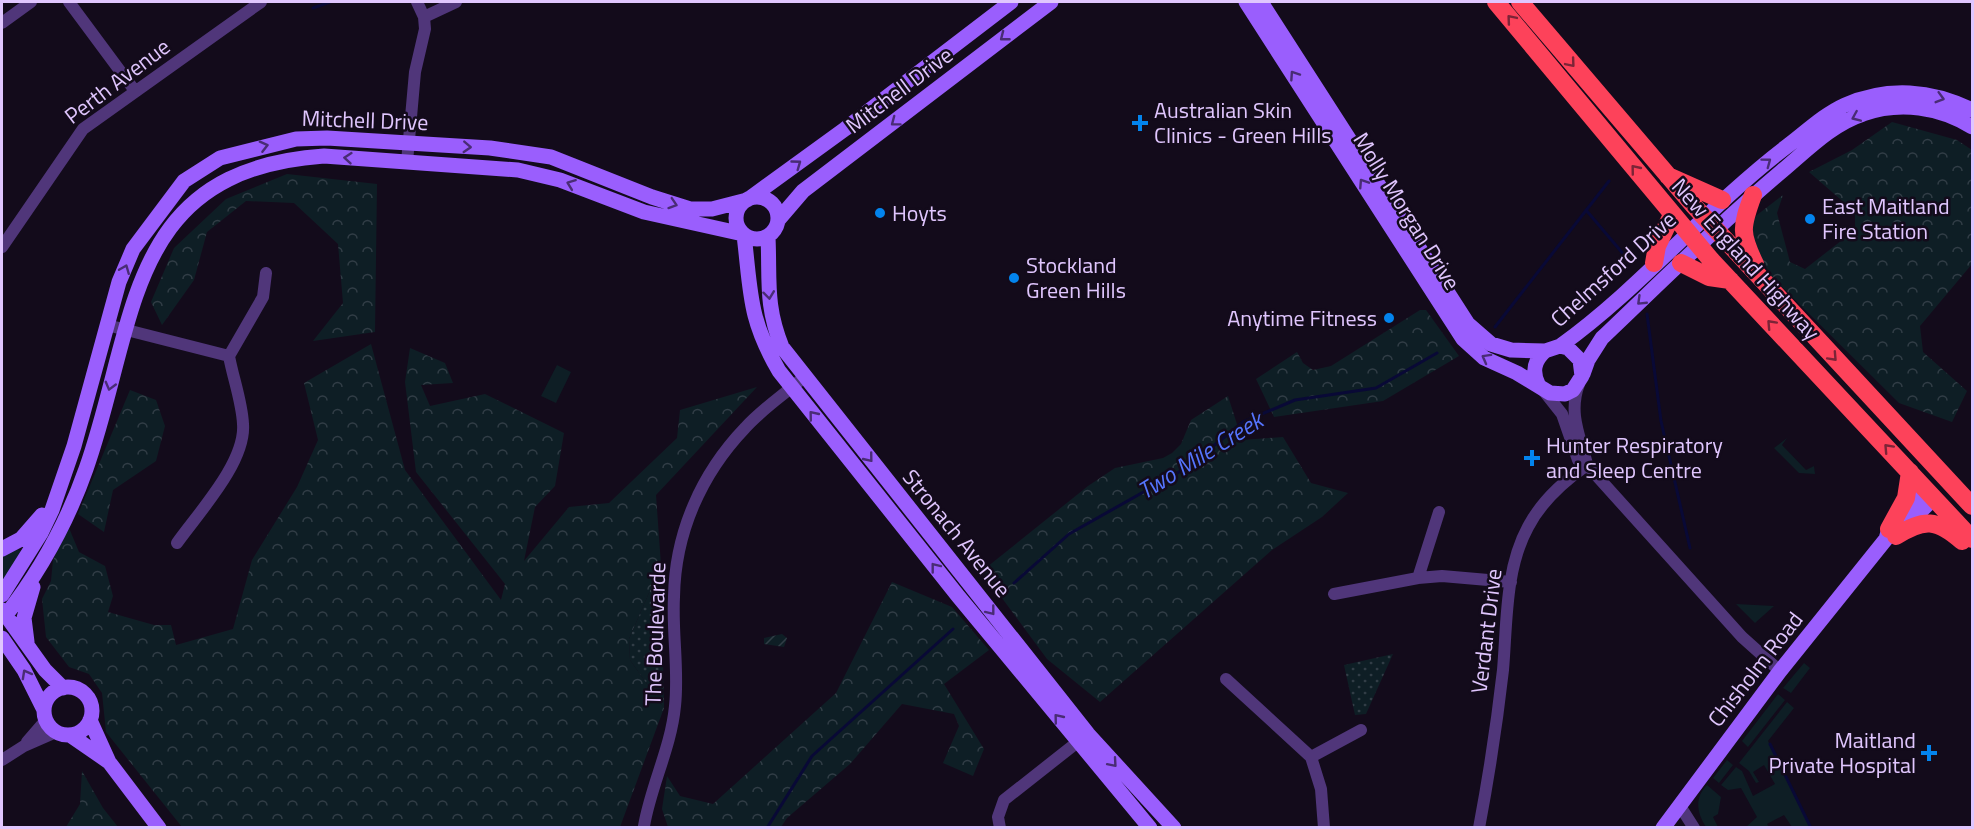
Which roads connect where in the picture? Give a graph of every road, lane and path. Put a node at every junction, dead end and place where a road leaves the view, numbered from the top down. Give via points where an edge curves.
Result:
1 (31, 2) edge
2 (69, 2) edge
3 (261, 2) edge
4 (417, 2) edge
5 (456, 2) edge
6 (1011, 2) edge
7 (1051, 2) edge
8 (1246, 2) edge
9 (1261, 2) edge
10 (1496, 2) edge
11 (1520, 2) edge
12 (424, 16) junction
13 (2, 23) edge
14 (135, 91) junction
15 (1972, 110) edge
16 (1972, 127) edge
17 (408, 143) junction
18 (407, 162) junction
19 (1666, 175) junction
20 (1753, 195) junction
21 (748, 199) junction
22 (1722, 200) junction
23 (1671, 215) junction
24 (779, 219) junction
25 (1710, 224) junction
26 (744, 234) junction
27 (768, 237) junction
28 (1693, 239) junction
29 (2, 246) edge
30 (1654, 263) junction
31 (1681, 263) junction
32 (266, 273) dead end
33 (1730, 280) junction
34 (1764, 283) junction
35 (107, 325) junction
36 (125, 330) junction
37 (1552, 349) junction
38 (229, 356) junction
39 (804, 377) junction
40 (1580, 380) junction
41 (1541, 387) junction
42 (792, 388) junction
43 (1879, 405) junction
44 (1587, 465) junction
45 (1910, 472) junction
46 (62, 482) junction
47 (1932, 492) junction
48 (1972, 507) edge
49 (1439, 512) dead end
50 (1972, 518) edge
51 (1890, 535) junction
52 (1972, 539) edge
53 (177, 543) dead end
54 (2, 549) edge
55 (1972, 549) edge
56 (41, 567) junction
57 (1418, 578) junction
58 (1511, 582) junction
59 (1334, 594) dead end
60 (2, 595) edge
61 (3, 614) edge
62 (2, 638) edge
63 (30, 649) junction
64 (1780, 671) junction
65 (1226, 679) dead end
66 (63, 688) junction
67 (45, 715) junction
68 (90, 720) junction
69 (1361, 730) dead end
70 (63, 734) junction
71 (1083, 739) junction
72 (24, 746) junction
73 (1311, 757) junction
74 (2, 760) edge
75 (109, 762) junction
76 (1680, 806) junction
77 (644, 826) dead end
78 (159, 828) edge
79 (1000, 828) edge
80 (1150, 828) edge
81 (1174, 828) edge
82 (1324, 828) edge
83 (1479, 828) edge
84 (1663, 828) edge
85 (1694, 828) edge

1 - 13 street
2 - 14 street
3 - 14 street, Perth Avenue
4 - 12 street
5 - 12 street
21 -> 6 street, Mitchell Drive
7 -> 24 street, Mitchell Drive via 803,191
41 -> 8 street, Molly Morgan Drive via 1484,358 1463,339
9 - 37 street, Molly Morgan Drive via 1468,324 1498,347
23 -> 10 highway, New England Highway
11 -> 19 highway, New England Highway
12 - 17 street
14 - 29 street, Perth Avenue via 74,139
22 -> 15 street, Chelmsford Drive via 1811,127 1860,99 1910,92 1944,98
16 -> 20 street, Chelmsford Drive via 1950,116 1915,107 1864,113 1832,130
17 - 18 street
17 -> 21 street, Mitchell Drive via 490,148 551,157 690,209 712,209
35 -> 17 street, Mitchell Drive via 133,249 184,181 220,158 296,139
26 -> 18 street, Mitchell Drive via 645,212 542,175 492,167
18 -> 36 street, Mitchell Drive via 324,156 293,158 264,164 211,189 168,230 150,259
19 - 22 highway
19 - 25 highway, New England Highway
20 - 25 street, Chelmsford Drive
20 - 34 highway via 1742,233
21 - 24 street via 770,201
21 - 26 street via 736,216 738,228
22 - 25 street, Chelmsford Drive
23 - 28 highway, New England Highway
23 - 30 highway
24 - 27 street
25 - 28 street, Chelmsford Drive
25 - 34 highway, New England Highway
26 - 27 street via 756,240
26 - 42 street, Stronach Avenue via 749,298 757,327 765,348
27 -> 39 street, Stronach Avenue via 771,314 782,347
28 - 30 street, Chelmsford Drive
28 - 31 street, Chelmsford Drive
28 - 33 highway, New England Highway
30 - 37 street, Chelmsford Drive via 1589,325
31 - 33 highway via 1709,277
31 -> 40 street, Chelmsford Drive via 1602,338
32 - 38 street via 263,297
45 -> 33 highway, New England Highway
34 -> 43 highway, New England Highway
35 - 36 street
35 - 46 street, Mitchell Drive
36 - 38 street
36 -> 56 street, Mitchell Drive via 87,468
37 - 40 street via 1575,353 1580,360
37 - 41 street via 1535,362 1535,377
38 - 53 street via 243,423 241,447
39 - 42 street, The Boulevarde
39 -> 71 street, Stronach Avenue
40 - 41 street, Molly Morgan Drive via 1565,394
40 - 44 street, Molly Morgan Drive via 1573,408
41 - 44 street, Molly Morgan Drive via 1562,414 1578,460
71 -> 42 street, Stronach Avenue
42 - 77 street, The Boulevarde via 746,427 715,465 684,529 674,596 675,706 667,749
43 - 47 highway via 1928,473
43 - 48 highway, New England Highway
44 - 58 street, Verdant Drive via 1542,505 1528,526
44 - 64 street, Molly Morgan Drive via 1742,637
45 - 47 highway, New England Highway
45 - 51 highway via 1906,498
46 - 54 street via 32,530
46 - 60 street, Mitchell Drive via 41,533
47 - 50 highway via 1948,496
47 - 51 street, Chisholm Road
47 - 52 highway, New England Highway
49 - 57 street
51 - 55 highway via 1916,526 1939,524
51 - 64 street, Chisholm Road
56 - 61 street, Mitchell Drive
56 - 63 street via 24,618
57 - 58 street via 1442,576
57 - 59 street
58 - 83 street, Verdant Drive via 1496,730
61 - 63 street
67 -> 62 street via 24,670
63 - 66 street
64 - 76 street, Chisholm Road
65 - 73 street
66 - 67 street via 50,696
66 - 68 street via 86,696 91,707
67 - 70 street
67 - 72 street
68 - 70 street via 82,730
68 - 75 street
69 - 73 street
70 - 72 street
70 - 75 street
71 - 79 street via 1004,800 998,818
71 - 80 street, Stronach Avenue
71 -> 81 street, Stronach Avenue
72 - 74 street
73 - 82 street via 1321,789
75 - 78 street
76 - 84 street, Chisholm Road
76 - 85 street

